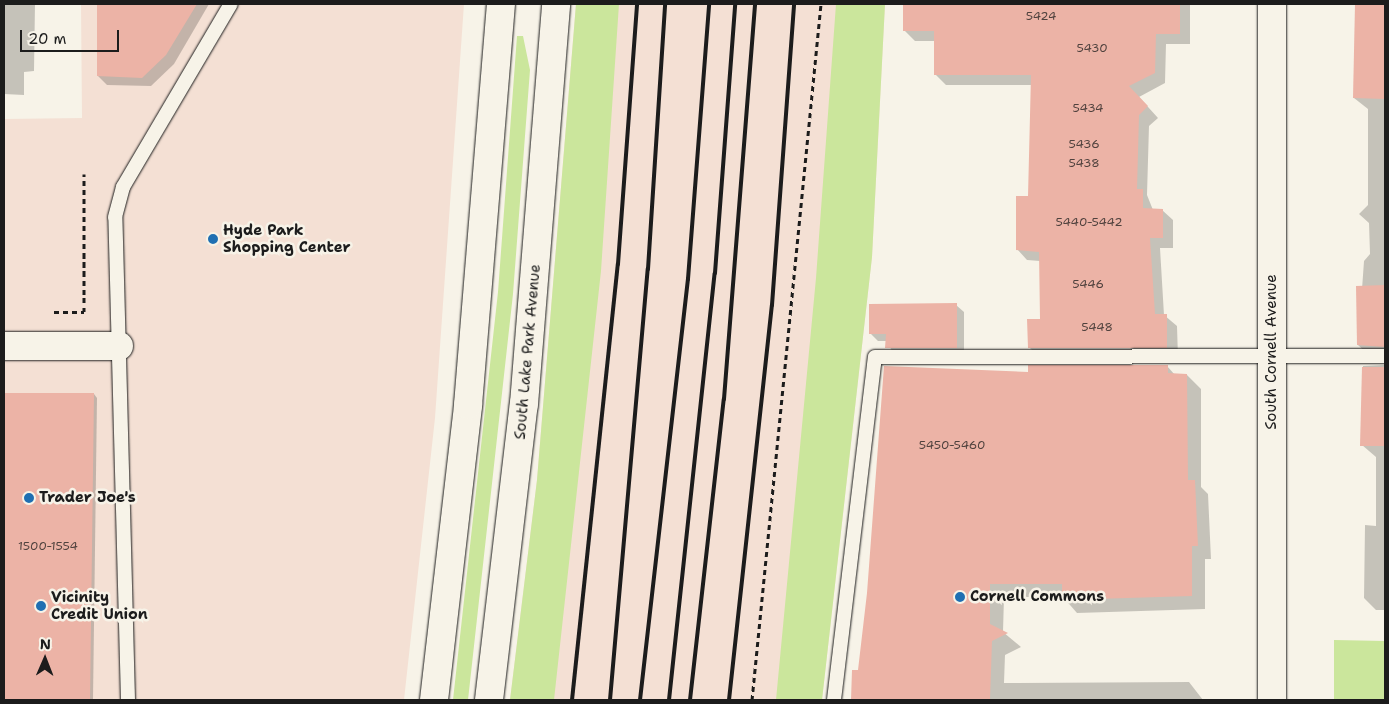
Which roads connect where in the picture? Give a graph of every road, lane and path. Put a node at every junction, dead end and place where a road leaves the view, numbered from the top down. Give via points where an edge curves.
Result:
1 (231, 4) edge
2 (501, 4) edge
3 (556, 4) edge
4 (821, 4) edge
5 (1272, 4) edge
6 (84, 174) dead end
7 (54, 312) dead end
8 (4, 346) edge
9 (119, 346) junction
10 (1272, 356) junction
11 (1385, 356) edge
12 (128, 700) edge
13 (434, 700) edge
14 (489, 700) edge
15 (752, 700) edge
16 (834, 700) edge
17 (1272, 700) edge

1 - 9 lane via 123,187 115,217
2 - 13 main road via 468,405
3 - 14 main road, South Lake Park Avenue via 524,404
4 - 15 path
5 - 10 main road, South Cornell Avenue
6 - 7 path via 84,312
8 - 9 main road
9 - 12 lane
10 - 11 lane
10 - 16 lane via 876,357
10 - 17 main road, South Cornell Avenue

